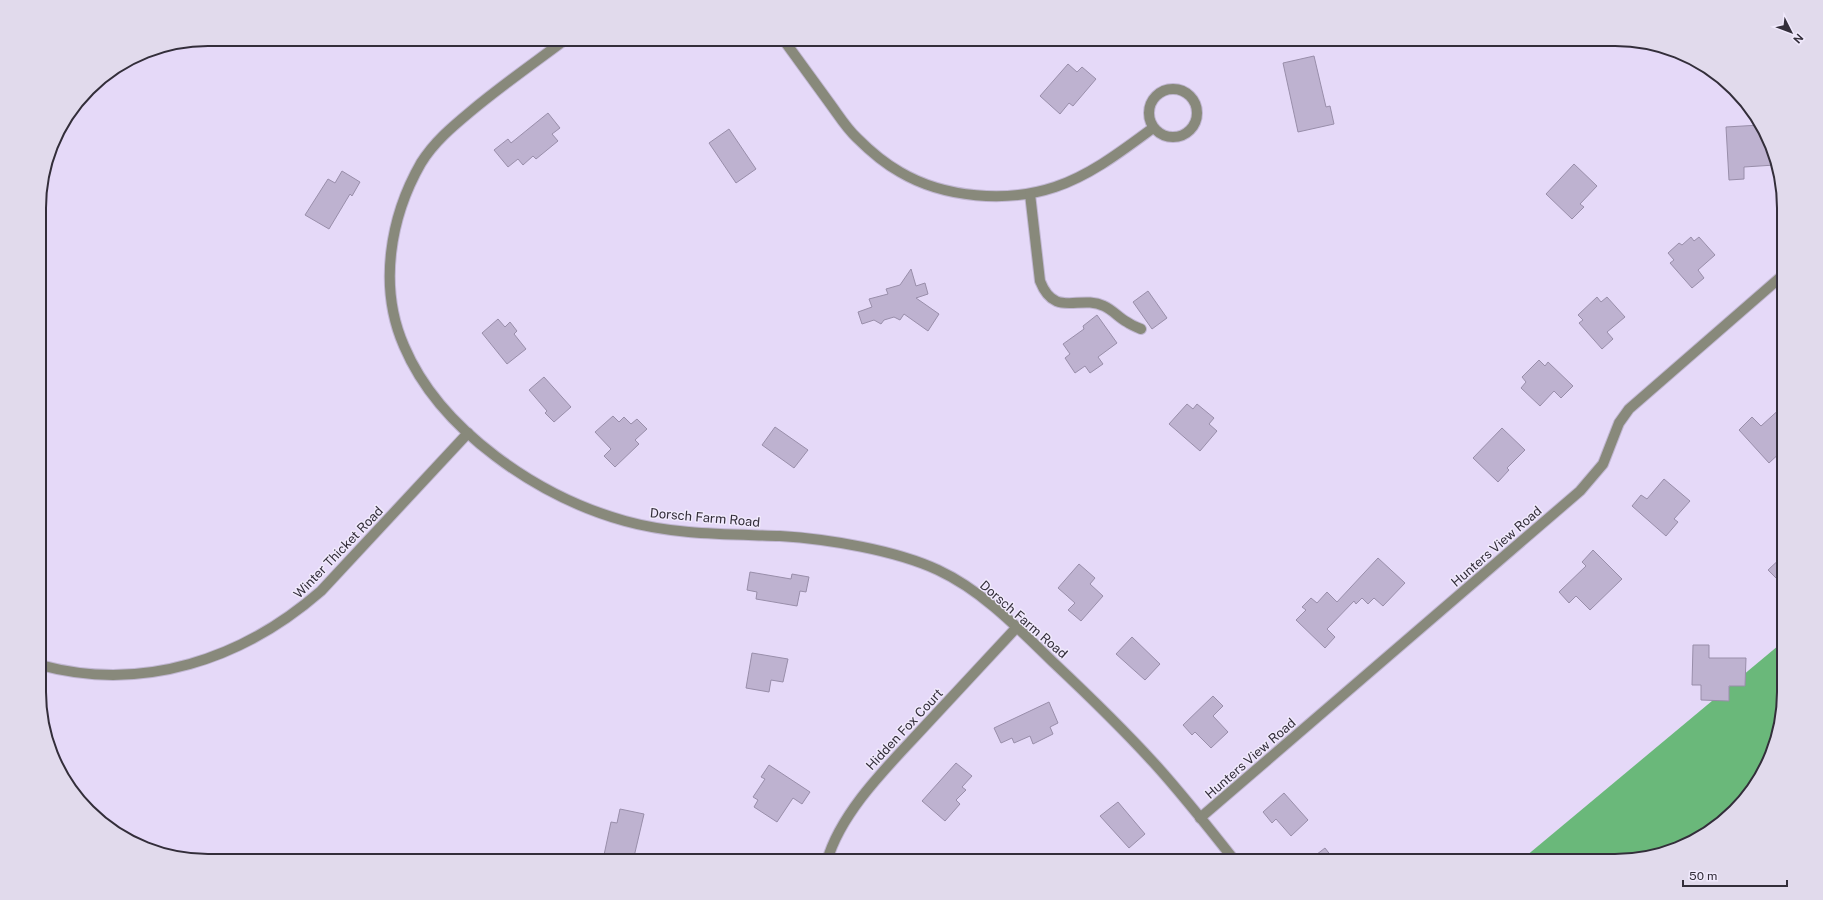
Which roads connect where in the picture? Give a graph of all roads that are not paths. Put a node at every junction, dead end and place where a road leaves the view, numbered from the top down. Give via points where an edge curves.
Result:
1 (556, 46) edge
2 (788, 46) edge
3 (1154, 128) junction
4 (1030, 194) junction
5 (1777, 280) edge
6 (1141, 329) dead end
7 (468, 434) junction
8 (1017, 627) junction
9 (46, 668) edge
10 (1200, 818) junction
11 (829, 854) edge
12 (1230, 854) edge

1 - 7 street, Dorsch Farm Road via 494,92 442,136 423,160 409,187 396,225 389,266 393,312 403,346 436,400
2 - 4 street via 856,137 900,172 930,185 964,194 997,197
3 - 3 street via 1149,118 1149,110 1152,101 1160,93 1172,89 1184,91 1193,99 1198,109 1196,122 1189,132 1178,138 1165,137
3 - 4 street via 1083,175 1056,187
4 - 6 street via 1040,281 1044,292 1053,300 1063,303 1104,306
5 - 10 street, Hunters View Road via 1629,409 1619,424 1603,464 1580,491
7 - 8 street, Dorsch Farm Road via 539,485 581,506 626,521 674,530 784,536 895,555 938,570 972,590
7 - 9 street, Winter Thicket Road via 321,592 296,613 246,643 190,666 122,676 86,674
8 - 10 street, Dorsch Farm Road via 1155,764
8 - 11 street, Hidden Fox Court via 876,779 851,812
10 - 12 street, Dorsch Farm Road

